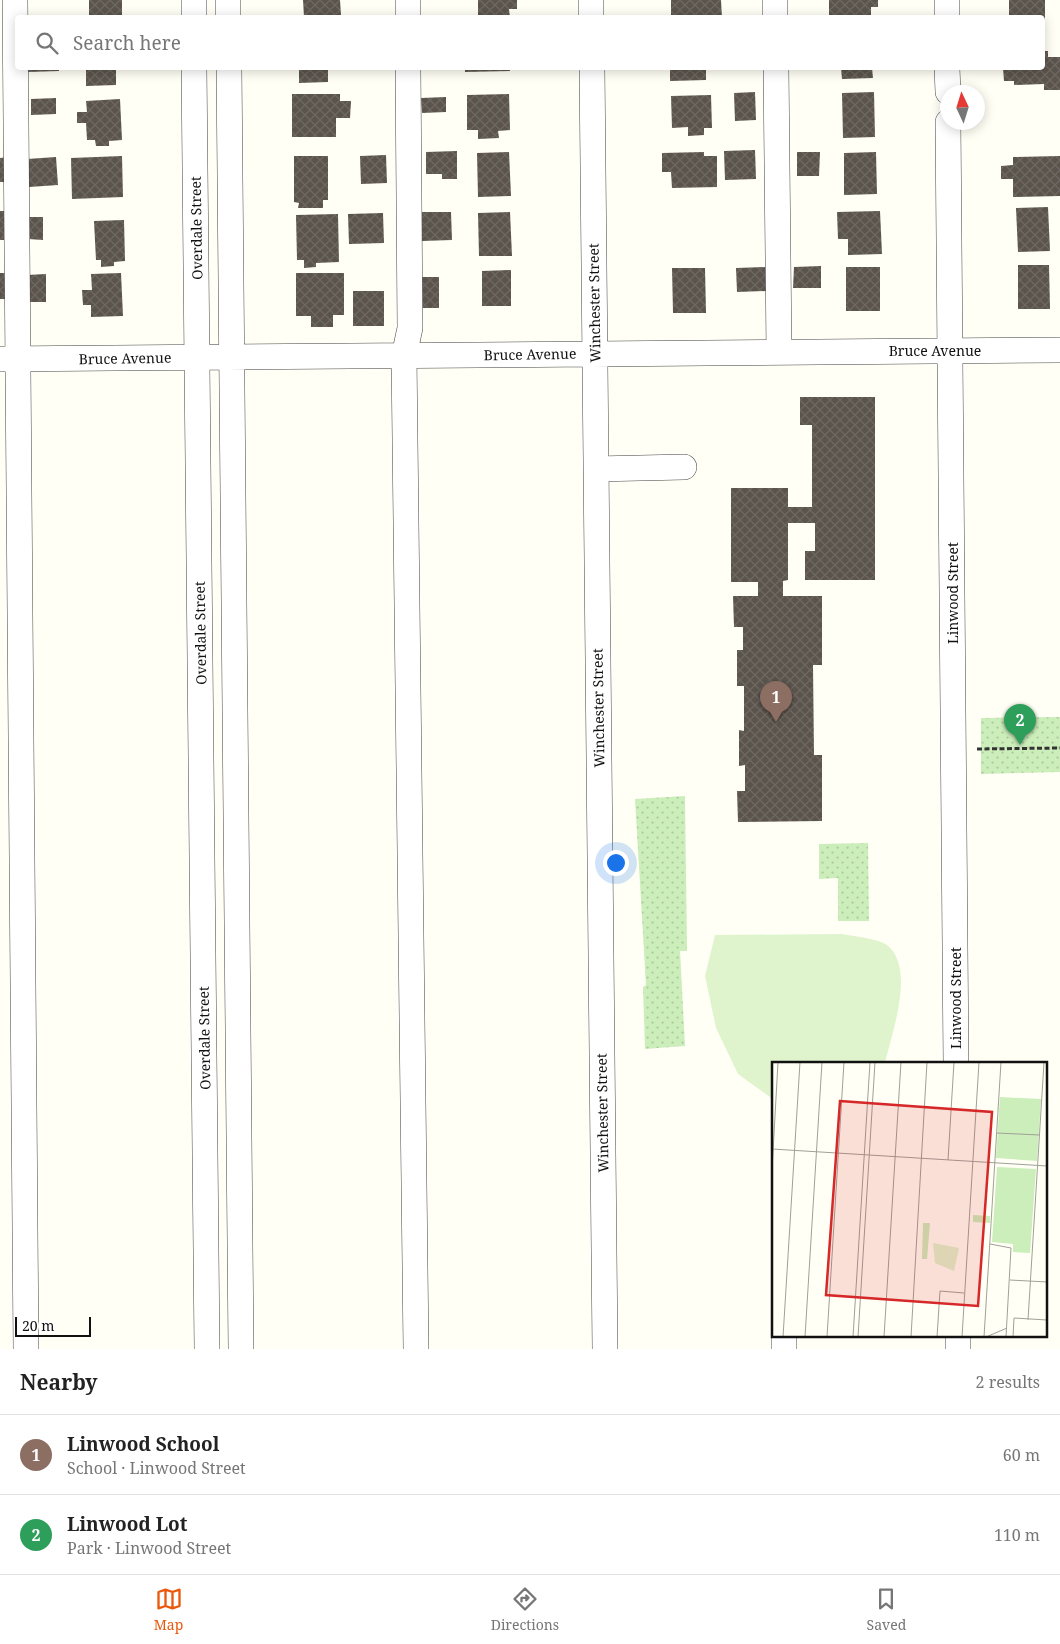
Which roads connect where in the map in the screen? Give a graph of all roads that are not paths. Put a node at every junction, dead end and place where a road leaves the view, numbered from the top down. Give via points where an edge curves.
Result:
1 (15, 0) edge
2 (194, 0) edge
3 (228, 0) edge
4 (408, 0) edge
5 (591, 0) edge
6 (775, 0) edge
7 (947, 0) edge
8 (194, 15) edge
9 (228, 15) edge
10 (408, 15) edge
11 (592, 15) edge
12 (775, 15) edge
13 (947, 15) edge
14 (194, 70) edge
15 (229, 70) edge
16 (408, 70) edge
17 (592, 70) edge
18 (776, 70) edge
19 (948, 70) edge
20 (948, 85) edge
21 (948, 130) edge
22 (950, 350) junction
23 (1060, 350) edge
24 (779, 351) junction
25 (595, 354) junction
26 (404, 356) junction
27 (197, 357) junction
28 (232, 357) junction
29 (9, 359) edge
30 (684, 467) dead end
31 (596, 469) junction
32 (956, 1062) edge
33 (240, 1197) junction
34 (206, 1198) junction
35 (784, 1336) edge
36 (958, 1336) edge
37 (26, 1349) edge
38 (207, 1349) edge
39 (242, 1349) edge
40 (416, 1349) edge
41 (605, 1349) edge
42 (784, 1349) edge
43 (958, 1349) edge

1 - 29 street
2 - 8 street
3 - 9 street
4 - 10 street
5 - 11 street
6 - 12 street
7 - 13 street
14 - 27 street, Overdale Street
15 - 28 street
16 - 26 street via 410,328
17 - 25 street, Winchester Street
18 - 24 street
19 - 20 street
21 - 22 street, Linwood Street
22 - 23 street, Bruce Avenue
22 - 24 street, Bruce Avenue
22 - 32 street, Linwood Street
24 - 25 street, Bruce Avenue
25 - 26 street, Bruce Avenue
25 - 31 street, Winchester Street
26 - 28 street, Bruce Avenue
26 - 40 street
27 - 28 street, Bruce Avenue
27 - 29 street, Bruce Avenue
27 - 34 street, Overdale Street
28 - 33 street
29 - 37 street
30 - 31 street
31 - 41 street, Winchester Street
33 - 34 street
33 - 39 street
34 - 38 street, Overdale Street
35 - 42 street
36 - 43 street

